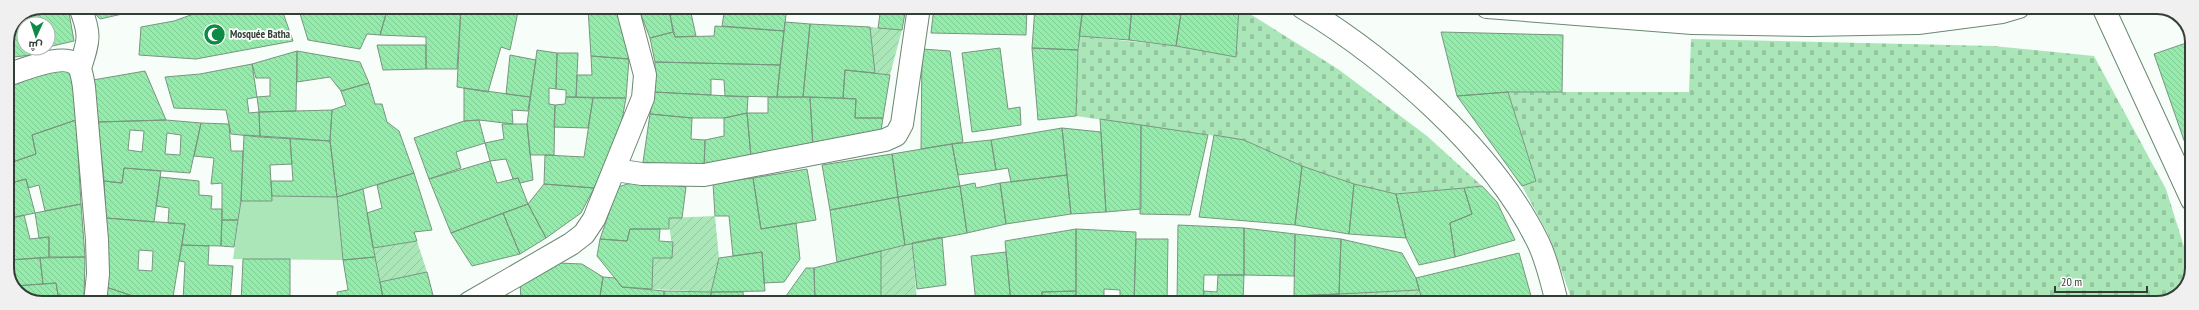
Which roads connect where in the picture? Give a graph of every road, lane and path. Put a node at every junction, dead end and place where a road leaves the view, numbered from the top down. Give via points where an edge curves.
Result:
1 (83, 14) edge
2 (629, 14) edge
3 (918, 14) edge
4 (1314, 14) edge
5 (1577, 14) edge
6 (1987, 14) edge
7 (2106, 14) edge
8 (80, 68) junction
9 (14, 73) edge
10 (615, 170) junction
11 (2185, 185) edge
12 (96, 296) edge
13 (486, 296) edge
14 (1555, 296) edge

1 - 8 street via 88,28 87,46
2 - 10 street via 645,75 643,98
3 - 10 street via 902,124 896,135 891,138 704,175 642,174
4 - 14 street via 1375,55 1452,126 1506,187 1538,243
5 - 6 street via 1692,23 1809,25 1918,23
7 - 11 street
8 - 9 street via 70,60 56,60
8 - 12 street via 84,87 97,240
10 - 13 street via 594,219 584,234

